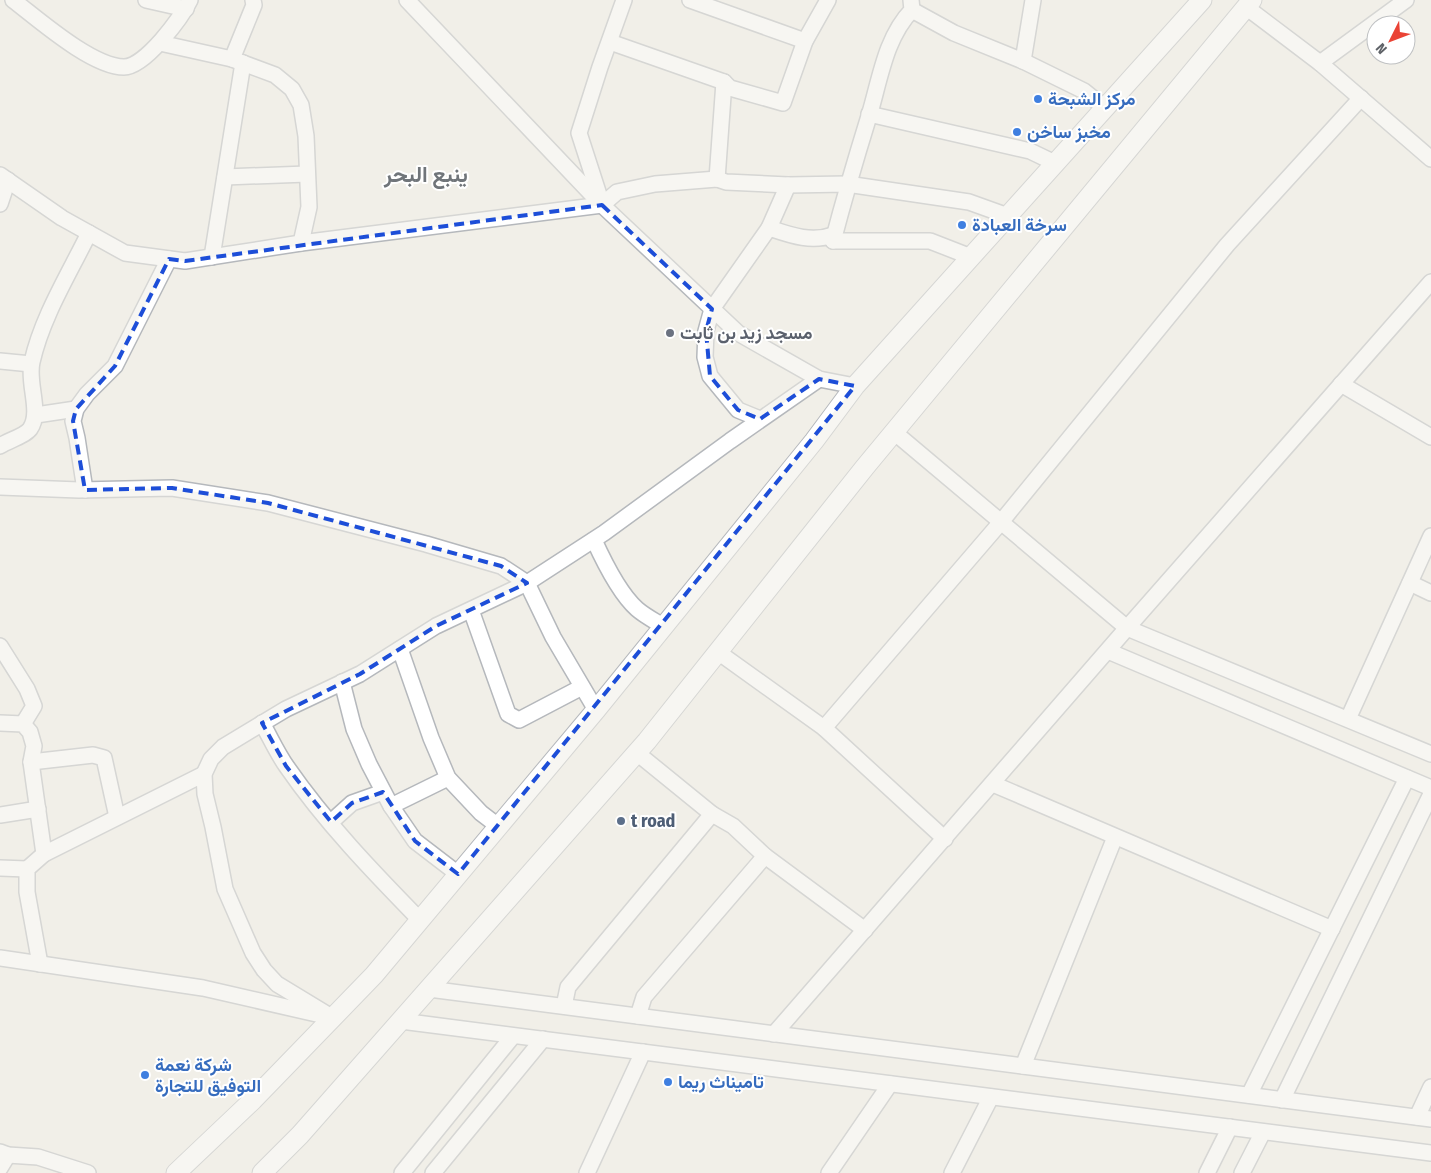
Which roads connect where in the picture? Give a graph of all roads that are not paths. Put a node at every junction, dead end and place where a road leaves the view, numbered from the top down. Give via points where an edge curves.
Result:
1 (13, 0) edge
2 (146, 0) edge
3 (252, 0) edge
4 (407, 0) edge
5 (624, 0) edge
6 (690, 0) edge
7 (828, 0) edge
8 (1033, 0) edge
9 (1202, 0) edge
10 (1406, 0) edge
11 (1249, 4) edge
12 (188, 5) edge
13 (911, 5) edge
14 (160, 42) junction
15 (610, 42) junction
16 (805, 42) junction
17 (238, 61) junction
18 (1023, 61) junction
19 (1320, 63) junction
20 (724, 82) junction
21 (1361, 98) junction
22 (1105, 108) junction
23 (870, 114) junction
24 (1431, 159) edge
25 (1055, 163) junction
26 (308, 174) junction
27 (225, 177) junction
28 (4, 178) edge
29 (716, 179) junction
30 (847, 184) junction
31 (788, 185) junction
32 (0, 204) edge
33 (602, 205) junction
34 (1008, 216) junction
35 (769, 228) junction
36 (89, 233) junction
37 (833, 241) junction
38 (301, 242) junction
39 (212, 257) junction
40 (971, 257) junction
41 (170, 259) junction
42 (1431, 282) edge
43 (1426, 297) edge
44 (712, 309) junction
45 (0, 361) edge
46 (31, 364) junction
47 (819, 379) junction
48 (1341, 384) junction
49 (855, 386) junction
50 (76, 409) junction
51 (36, 415) junction
52 (760, 419) junction
53 (894, 432) junction
54 (1431, 437) edge
55 (0, 446) edge
56 (0, 487) edge
57 (85, 490) junction
58 (1001, 522) junction
59 (1431, 536) edge
60 (594, 540) junction
61 (527, 583) junction
62 (1410, 583) junction
63 (1431, 593) edge
64 (471, 610) junction
65 (663, 626) junction
66 (1128, 628) junction
67 (0, 646) edge
68 (400, 649) junction
69 (1108, 651) junction
70 (718, 652) junction
71 (342, 682) junction
72 (582, 687) junction
73 (596, 710) junction
74 (1348, 719) junction
75 (0, 723) edge
76 (262, 723) junction
77 (23, 724) junction
78 (824, 728) junction
79 (637, 753) junction
80 (1431, 754) edge
81 (31, 762) junction
82 (204, 774) junction
83 (448, 778) junction
84 (1407, 778) junction
85 (993, 784) junction
86 (1431, 788) edge
87 (383, 792) junction
88 (1431, 794) edge
89 (391, 806) junction
90 (38, 809) junction
91 (712, 814) junction
92 (0, 815) edge
93 (117, 818) junction
94 (330, 822) junction
95 (498, 826) junction
96 (1115, 837) junction
97 (945, 839) junction
98 (44, 854) junction
99 (765, 856) junction
100 (0, 868) edge
101 (27, 869) junction
102 (458, 874) junction
103 (420, 920) junction
104 (1332, 929) junction
105 (865, 930) junction
106 (0, 958) edge
107 (40, 964) junction
108 (429, 989) junction
109 (564, 1006) junction
110 (638, 1016) junction
111 (333, 1018) junction
112 (400, 1021) junction
113 (774, 1034) junction
114 (513, 1036) junction
115 (543, 1039) junction
116 (644, 1052) junction
117 (1023, 1066) junction
118 (890, 1084) junction
119 (1431, 1087) edge
120 (1249, 1095) junction
121 (991, 1097) junction
122 (1282, 1100) junction
123 (1424, 1118) edge
124 (1230, 1127) junction
125 (1263, 1132) junction
126 (1431, 1153) edge
127 (3, 1158) edge
128 (88, 1173) edge
129 (176, 1173) edge
130 (262, 1173) edge
131 (402, 1173) edge
132 (433, 1173) edge
133 (587, 1173) edge
134 (830, 1173) edge
135 (952, 1173) edge
136 (1207, 1173) edge
137 (1242, 1173) edge

1 - 14 street via 92,57 108,64 126,67 144,58
2 - 12 street
3 - 17 street via 254,5
4 - 33 street
5 - 15 street
6 - 16 street
7 - 16 street
8 - 18 street
9 - 22 street
10 - 19 street
11 - 19 street
11 - 53 street
12 - 14 street
13 - 18 street via 954,33
13 - 23 street via 888,49
14 - 17 street
15 - 20 street
15 - 33 street via 579,133
16 - 20 street via 783,103 730,88
17 - 26 street via 275,75 292,89 301,105
17 - 27 street
18 - 22 street via 1084,92
19 - 21 street
20 - 29 street
21 - 24 street
21 - 58 street via 1227,245
22 - 25 street
23 - 25 street via 1030,151
23 - 30 street
25 - 34 street
26 - 27 street
26 - 38 street via 309,208
27 - 39 street
28 - 32 street
28 - 36 street
29 - 31 street
29 - 33 street via 655,184 617,192
30 - 31 street
30 - 34 street via 969,202
30 - 37 street
31 - 35 street
33 - 38 street
33 - 44 street
34 - 40 street
35 - 37 street via 802,238 833,235
35 - 44 street
36 - 41 street via 124,253
36 - 46 street via 44,323
37 - 40 street via 930,241
38 - 39 street
39 - 41 street via 185,261
40 - 49 street
41 - 50 street via 115,366
42 - 43 street
43 - 48 street
44 - 47 street via 738,333
44 - 52 street via 706,331 705,356 710,376 738,410
45 - 46 street
46 - 51 street
47 - 49 street
47 - 52 street
48 - 54 street
48 - 66 street
49 - 65 street
50 - 51 street
50 - 57 street via 73,421
51 - 55 street via 29,430
52 - 60 street
53 - 58 street
53 - 70 street
56 - 57 street
57 - 61 street via 172,488 268,503 501,566
58 - 66 street
58 - 78 street
59 - 62 street
60 - 61 street
60 - 65 street via 619,587 637,609
61 - 64 street
61 - 72 street
62 - 63 street
62 - 74 street
64 - 68 street via 436,626
64 - 72 street via 508,714 519,720
65 - 73 street
66 - 69 street
66 - 74 street
67 - 77 street via 34,706
68 - 71 street
68 - 83 street
69 - 84 street
69 - 85 street
70 - 78 street
70 - 79 street
71 - 76 street
71 - 87 street via 354,729
72 - 73 street
73 - 95 street
74 - 80 street
75 - 77 street
76 - 82 street via 223,747 211,759
76 - 94 street via 286,766
77 - 81 street via 30,732 34,746
78 - 97 street
79 - 91 street
79 - 108 street
81 - 90 street
81 - 93 street via 93,755 104,758
82 - 93 street
82 - 111 street via 204,794 214,827 225,889 253,953 277,984
83 - 89 street
83 - 95 street
84 - 86 street
84 - 104 street
85 - 96 street
85 - 97 street
87 - 89 street
87 - 94 street via 352,803
88 - 122 street
89 - 102 street via 415,841
90 - 92 street
90 - 98 street
91 - 99 street via 733,826
91 - 109 street via 568,987
93 - 98 street
94 - 103 street
95 - 102 street
96 - 104 street
96 - 117 street
97 - 105 street
98 - 101 street
99 - 105 street
99 - 110 street via 644,997
100 - 101 street
101 - 107 street via 27,892
102 - 103 street
103 - 111 street
104 - 120 street
105 - 113 street
106 - 107 street
107 - 111 street via 203,988
108 - 109 street
108 - 112 street
109 - 110 street
110 - 113 street
111 - 129 street via 254,1100
112 - 114 street
112 - 130 street via 300,1135
113 - 117 street
114 - 115 street
114 - 131 street
115 - 116 street
115 - 132 street
116 - 118 street
116 - 133 street
117 - 120 street
118 - 121 street
118 - 134 street
119 - 123 street
120 - 122 street
121 - 124 street
121 - 135 street
122 - 123 street
124 - 125 street
124 - 136 street
125 - 126 street
125 - 137 street
127 - 128 street via 38,1157

